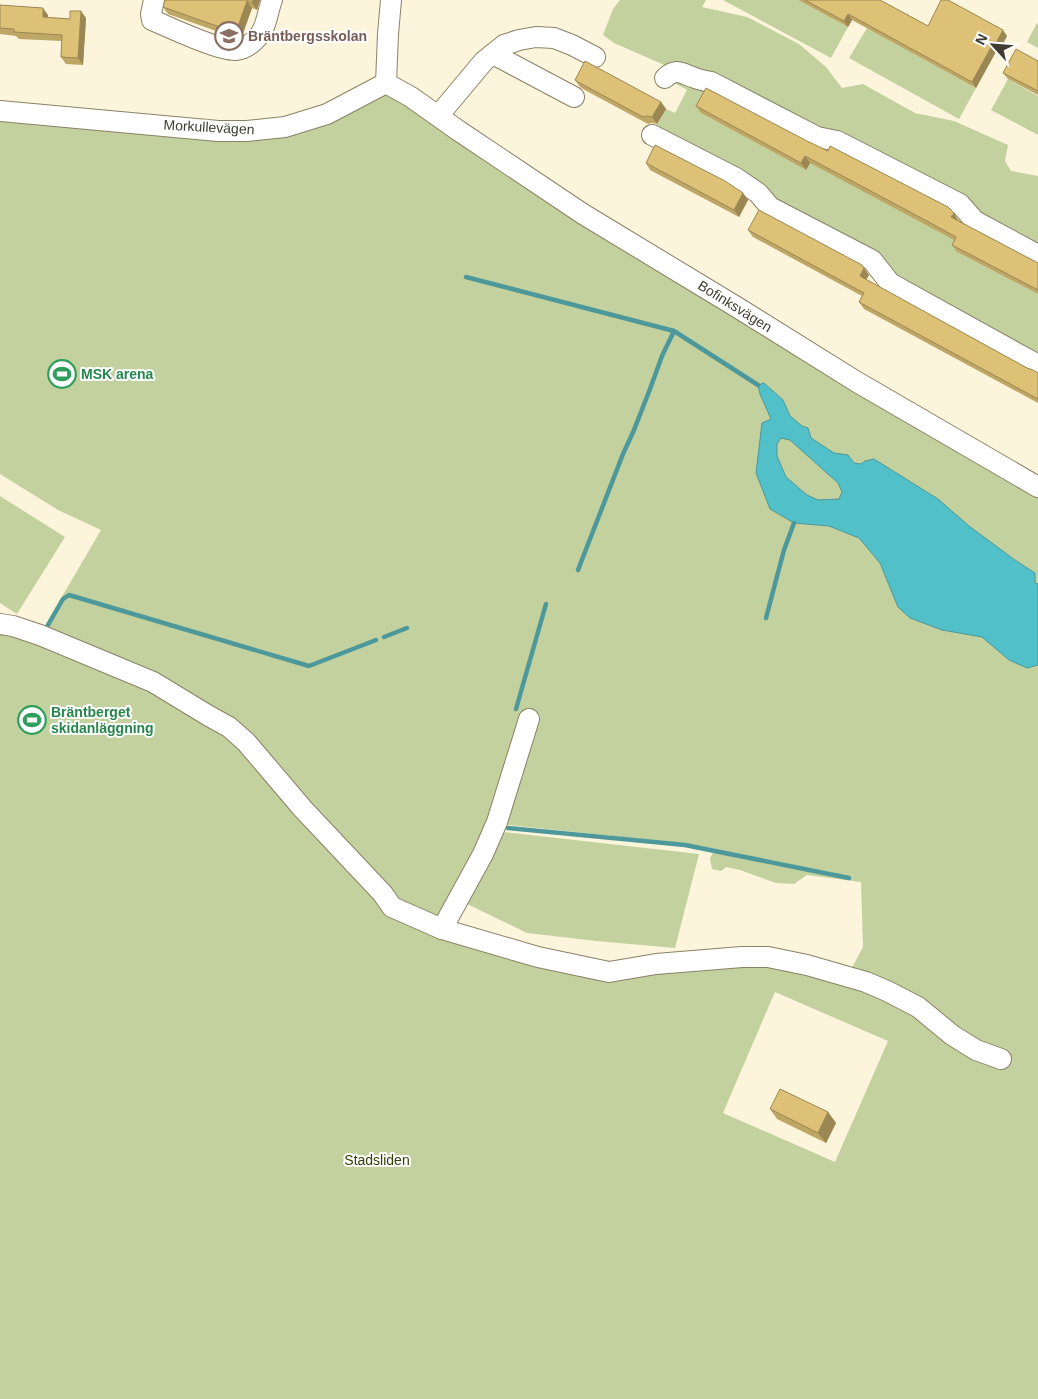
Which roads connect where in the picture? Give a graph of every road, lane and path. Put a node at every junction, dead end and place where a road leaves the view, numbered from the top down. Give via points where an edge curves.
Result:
1 (154, 0) edge
2 (272, 0) edge
3 (391, 0) edge
4 (492, 54) junction
5 (595, 57) dead end
6 (665, 78) dead end
7 (386, 83) junction
8 (574, 97) dead end
9 (0, 111) edge
10 (438, 116) junction
11 (652, 135) dead end
12 (1038, 255) edge
13 (1038, 365) edge
14 (1038, 487) edge
15 (0, 624) edge
16 (529, 719) dead end
17 (442, 929) junction
18 (1001, 1059) dead end

1 - 2 street via 152,20 229,50 247,47 255,41 262,31
3 - 7 street
4 - 5 street via 504,45 536,37 554,38
4 - 8 street
4 - 10 street
6 - 12 street via 670,73 679,72 711,82 817,137 837,140 960,204 975,221
7 - 9 street, Morkullevägen via 327,114 285,127 247,131
7 - 10 street, Bofinksvägen
10 - 14 street, Bofinksvägen via 583,214 857,382
11 - 13 street via 736,178 758,192 770,207 872,260 890,283
15 - 17 street via 40,635 152,682 229,726 392,907
16 - 17 street via 497,822
17 - 18 street via 538,957 609,972 656,964 742,957 788,961 866,982 887,991 918,1007 976,1050

